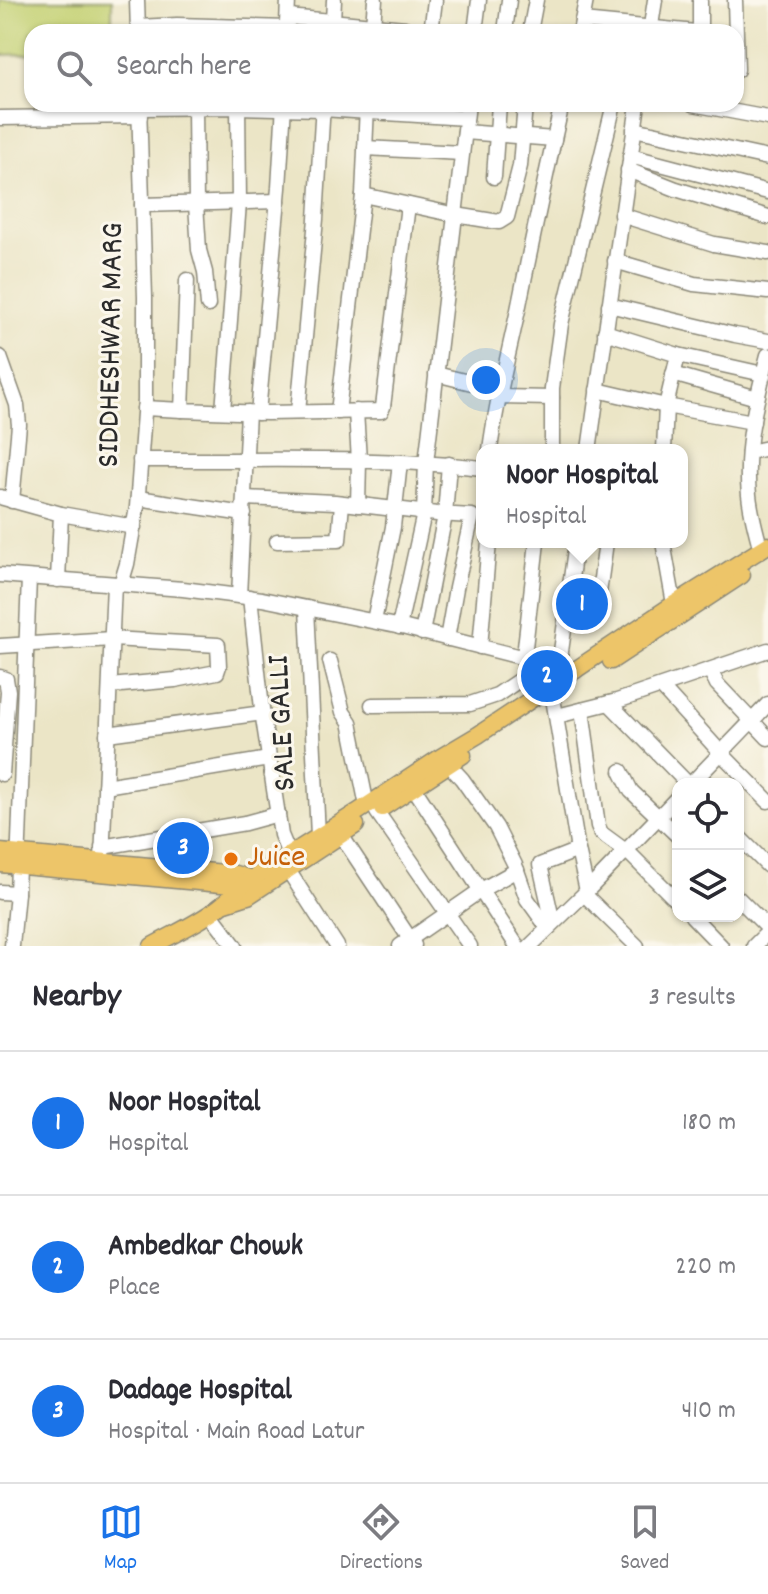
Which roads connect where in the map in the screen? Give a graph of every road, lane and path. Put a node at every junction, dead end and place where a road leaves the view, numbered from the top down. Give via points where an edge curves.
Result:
1 (137, 0) edge
2 (288, 0) edge
3 (334, 0) edge
4 (375, 0) edge
5 (435, 0) edge
6 (479, 0) edge
7 (509, 0) edge
8 (536, 0) edge
9 (586, 0) edge
10 (655, 0) edge
11 (700, 0) edge
12 (735, 0) edge
13 (333, 21) junction
14 (138, 24) edge
15 (287, 24) edge
16 (305, 24) edge
17 (363, 24) edge
18 (373, 24) edge
19 (432, 24) edge
20 (476, 24) edge
21 (506, 24) edge
22 (532, 24) edge
23 (582, 24) edge
24 (651, 24) edge
25 (698, 24) edge
26 (736, 24) edge
27 (104, 112) edge
28 (139, 112) edge
29 (195, 112) edge
30 (238, 112) edge
31 (284, 112) edge
32 (322, 112) edge
33 (366, 112) edge
34 (406, 112) edge
35 (498, 112) edge
36 (525, 112) edge
37 (560, 112) edge
38 (612, 112) edge
39 (637, 112) edge
40 (736, 112) edge
41 (0, 118) edge
42 (466, 118) edge
43 (768, 118) edge
44 (634, 129) junction
45 (497, 134) junction
46 (524, 137) junction
47 (554, 139) junction
48 (365, 148) junction
49 (462, 153) junction
50 (768, 158) edge
51 (629, 163) junction
52 (494, 177) dead end
53 (768, 192) edge
54 (363, 195) junction
55 (278, 201) junction
56 (239, 203) junction
57 (196, 204) junction
58 (142, 205) junction
59 (408, 205) junction
60 (456, 215) junction
61 (621, 215) junction
62 (768, 217) edge
63 (768, 253) edge
64 (615, 261) junction
65 (187, 280) dead end
66 (768, 292) edge
67 (208, 305) dead end
68 (609, 305) junction
69 (605, 332) junction
70 (768, 341) edge
71 (678, 355) junction
72 (768, 355) edge
73 (0, 357) edge
74 (436, 374) junction
75 (673, 374) junction
76 (764, 379) edge
77 (597, 390) junction
78 (499, 394) junction
79 (552, 398) junction
80 (666, 406) junction
81 (144, 408) junction
82 (182, 410) junction
83 (758, 410) edge
84 (223, 411) junction
85 (356, 411) junction
86 (253, 412) junction
87 (298, 412) junction
88 (338, 412) junction
89 (491, 444) edge
90 (552, 444) edge
91 (590, 444) edge
92 (664, 444) edge
93 (768, 448) edge
94 (749, 452) junction
95 (140, 460) junction
96 (247, 461) junction
97 (359, 461) junction
98 (400, 462) junction
99 (426, 463) junction
100 (449, 464) junction
101 (476, 467) edge
102 (138, 498) junction
103 (245, 498) junction
104 (6, 499) edge
105 (342, 503) junction
106 (358, 505) junction
107 (395, 509) junction
108 (424, 513) junction
109 (61, 514) junction
110 (244, 514) junction
111 (445, 515) junction
112 (134, 527) junction
113 (277, 541) dead end
114 (488, 548) edge
115 (536, 548) edge
116 (575, 548) edge
117 (605, 548) edge
118 (664, 548) edge
119 (766, 551) edge
120 (0, 575) edge
121 (29, 578) junction
122 (58, 580) junction
123 (118, 584) junction
124 (245, 597) junction
125 (674, 604) junction
126 (307, 608) junction
127 (374, 621) junction
128 (595, 622) dead end
129 (399, 627) junction
130 (422, 633) junction
131 (112, 639) junction
132 (447, 639) junction
133 (27, 645) junction
134 (0, 646) edge
135 (480, 647) junction
136 (768, 650) edge
137 (524, 656) junction
138 (330, 661) dead end
139 (552, 664) junction
140 (710, 670) junction
141 (576, 671) junction
142 (0, 677) edge
143 (110, 686) junction
144 (661, 687) junction
145 (553, 698) junction
146 (609, 703) junction
147 (768, 704) edge
148 (372, 705) dead end
149 (582, 710) junction
150 (263, 713) junction
151 (557, 716) junction
152 (751, 722) junction
153 (107, 734) junction
154 (768, 738) edge
155 (721, 753) junction
156 (269, 759) junction
157 (449, 765) junction
158 (621, 771) dead end
159 (1, 772) edge
160 (684, 778) edge
161 (696, 778) edge
162 (105, 786) junction
163 (414, 788) junction
164 (21, 790) junction
165 (768, 801) edge
166 (672, 803) edge
167 (372, 809) junction
168 (278, 814) junction
169 (659, 817) junction
170 (672, 830) edge
171 (341, 835) junction
172 (318, 836) junction
173 (744, 842) edge
174 (578, 850) junction
175 (625, 851) junction
176 (102, 854) junction
177 (8, 857) edge
178 (289, 862) junction
179 (768, 866) edge
180 (517, 870) junction
181 (250, 887) junction
182 (481, 890) junction
183 (0, 892) edge
184 (17, 893) junction
185 (585, 893) junction
186 (672, 896) edge
187 (744, 904) edge
188 (217, 908) junction
189 (447, 913) junction
190 (698, 922) edge
191 (551, 926) junction
192 (768, 930) edge
193 (408, 944) edge
194 (12, 946) edge
195 (152, 946) edge
196 (235, 946) edge
197 (337, 946) edge
198 (470, 946) edge
199 (517, 946) edge
200 (530, 946) edge
201 (637, 946) edge
202 (721, 946) edge
203 (754, 946) edge

1 - 14 street
2 - 15 street
3 - 13 street
4 - 18 street
5 - 19 street
6 - 20 street
7 - 21 street
8 - 22 street
9 - 23 street
10 - 24 street
11 - 25 street
12 - 26 street
13 - 16 street
13 - 17 street
27 - 41 street
28 - 58 street, SIDDHESHWAR MARG
29 - 57 street
30 - 56 street
31 - 55 street
32 - 87 street
33 - 48 street
34 - 42 street
35 - 45 street
36 - 46 street
37 - 47 street
38 - 79 street via 561,324
39 - 44 street
40 - 43 street
42 - 45 street
42 - 49 street
44 - 50 street
44 - 51 street
45 - 46 street
45 - 52 street
46 - 47 street
46 - 60 street via 507,217 499,222
47 - 78 street
48 - 49 street
48 - 54 street
49 - 60 street
51 - 53 street
51 - 61 street
51 - 62 street via 676,189
54 - 59 street
54 - 88 street
55 - 56 street
55 - 86 street
56 - 57 street
56 - 84 street
57 - 58 street
57 - 67 street
58 - 81 street, SIDDHESHWAR MARG
59 - 60 street
59 - 85 street via 383,407
60 - 74 street
61 - 63 street via 714,244
61 - 64 street
64 - 66 street via 694,284
64 - 68 street
65 - 82 street
68 - 69 street
68 - 70 street
69 - 71 street
69 - 77 street
71 - 75 street
71 - 76 street
72 - 76 street
73 - 104 street via 19,425
74 - 78 street
74 - 99 street
75 - 80 street
75 - 83 street
76 - 83 street
77 - 80 street
77 - 91 street
78 - 79 street
78 - 89 street
79 - 90 street
80 - 83 street
80 - 92 street
81 - 82 street
81 - 95 street, SIDDHESHWAR MARG
82 - 84 street
83 - 94 street
84 - 86 street
85 - 88 street
85 - 97 street
86 - 87 street
86 - 96 street
87 - 88 street
93 - 94 street
94 - 119 street via 749,494
95 - 96 street
95 - 102 street, SIDDHESHWAR MARG
96 - 97 street
96 - 103 street
97 - 98 street
97 - 106 street
98 - 99 street
98 - 107 street
99 - 100 street
99 - 108 street
100 - 101 street
100 - 111 street
102 - 110 street
102 - 112 street, SIDDHESHWAR MARG
103 - 105 street
103 - 110 street
104 - 109 street
105 - 106 street
105 - 113 street via 339,540
106 - 107 street
107 - 108 street
107 - 127 street
108 - 111 street
108 - 129 street
109 - 112 street
109 - 122 street
110 - 124 street
111 - 130 street
111 - 132 street via 472,516
112 - 123 street, SIDDHESHWAR MARG
114 - 135 street
115 - 137 street
116 - 139 street
117 - 128 street
118 - 125 street
119 - 125 main road
119 - 145 main road
120 - 121 street
121 - 122 street
121 - 133 street
122 - 123 street
123 - 124 street
123 - 131 street, SIDDHESHWAR MARG
124 - 126 street
124 - 150 street
125 - 141 main road
126 - 127 street
126 - 172 street, SALE GALLI
127 - 129 street
129 - 130 street
130 - 132 street
131 - 133 street
131 - 143 street, SIDDHESHWAR MARG
131 - 143 street via 218,645 219,666 217,672 175,680
132 - 135 street
133 - 134 street
133 - 164 street
135 - 137 street
136 - 140 street
137 - 139 street
138 - 167 street
139 - 141 street
139 - 148 street via 470,704
140 - 144 street
140 - 152 street
141 - 167 main road
142 - 159 street via 6,679 8,691
143 - 153 street, SIDDHESHWAR MARG
144 - 146 street
144 - 155 street
145 - 151 street
145 - 157 main road
146 - 149 street
146 - 160 street
147 - 152 street
149 - 151 street
149 - 175 street via 598,826
150 - 153 street
150 - 156 street
151 - 174 street
152 - 154 street
152 - 155 street
153 - 162 street, SIDDHESHWAR MARG
155 - 161 street
155 - 165 street
156 - 162 street
156 - 168 street
157 - 163 main road
157 - 180 street via 496,827
158 - 169 street via 631,791
159 - 164 street
162 - 176 street, SIDDHESHWAR MARG
163 - 167 main road
163 - 182 street
164 - 177 street
166 - 169 street
167 - 171 main road
167 - 172 main road
167 - 189 street
168 - 176 street
168 - 178 street
169 - 170 street
169 - 175 street
171 - 178 main road
171 - 193 street
172 - 178 main road
173 - 179 street
174 - 185 street
174 - 191 street via 540,865
175 - 185 street
175 - 186 street
176 - 177 main road
176 - 181 main road via 235,874
177 - 181 main road
177 - 184 street
178 - 181 main road
178 - 197 street
180 - 182 street
180 - 191 street via 527,899
181 - 188 main road
182 - 189 street
182 - 199 street
183 - 184 street
184 - 194 street
185 - 191 street
185 - 201 street
187 - 192 street
188 - 195 main road
188 - 196 street
189 - 193 street
189 - 198 street
190 - 202 street
191 - 200 street
192 - 203 street

